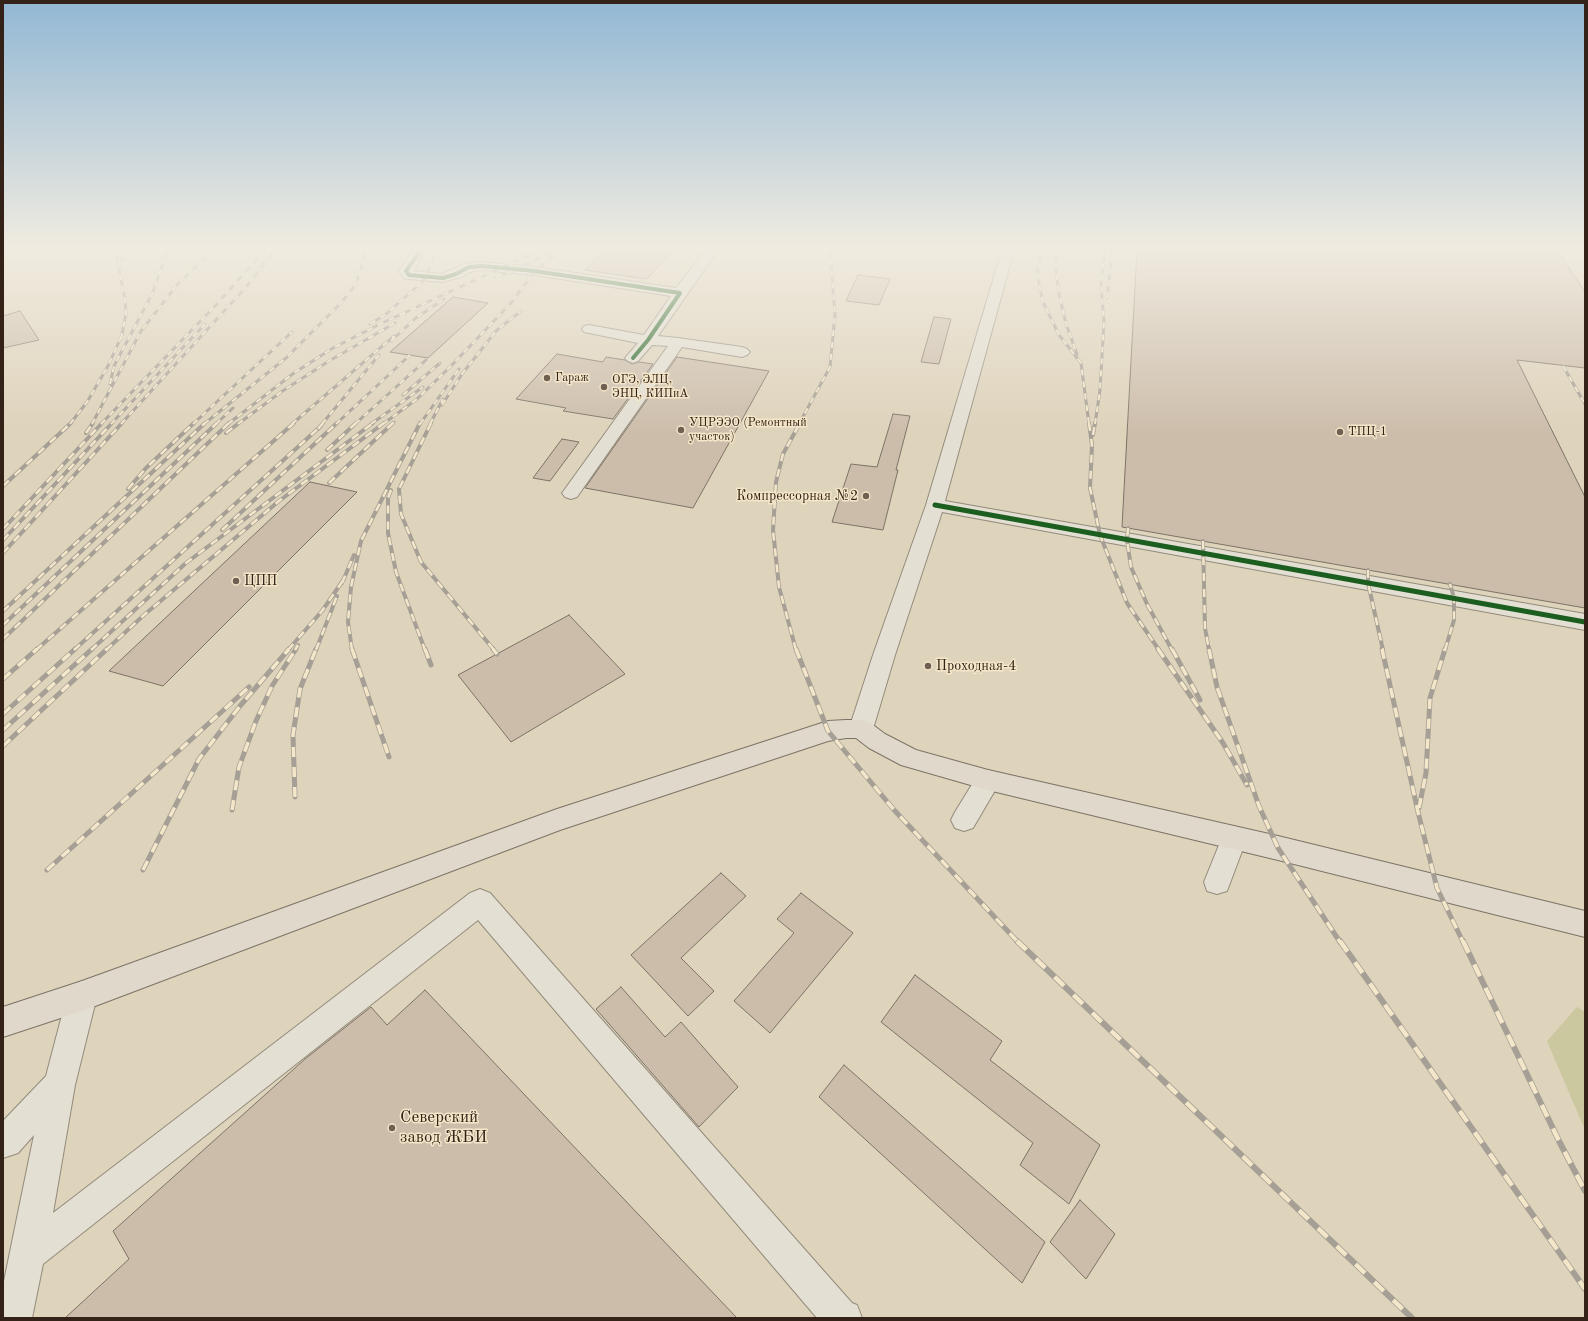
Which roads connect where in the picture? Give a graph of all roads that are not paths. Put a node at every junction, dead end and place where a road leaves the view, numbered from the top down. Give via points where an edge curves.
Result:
1 (668, 312) edge
2 (990, 312) edge
3 (590, 329) dead end
4 (648, 340) junction
5 (678, 342) junction
6 (742, 352) dead end
7 (633, 358) dead end
8 (571, 493) dead end
9 (935, 505) junction
10 (1585, 622) edge
11 (861, 729) junction
12 (988, 780) junction
13 (964, 820) dead end
14 (1234, 838) junction
15 (1217, 882) dead end
16 (1585, 924) edge
17 (82, 996) junction
18 (3, 1022) edge
19 (59, 1085) junction
20 (3, 1142) edge
21 (28, 1254) junction
22 (14, 1318) edge
23 (844, 1318) edge

1 - 4 street
2 - 9 street
3 - 4 street
4 - 5 street
4 - 7 street
5 - 6 street
5 - 8 street
9 - 10 street
9 - 11 street
11 - 12 main road via 877,741 910,758
11 - 17 main road via 828,731 557,820
12 - 13 street
12 - 14 main road
14 - 15 street
14 - 16 main road
17 - 18 main road
17 - 19 street
19 - 20 street
19 - 21 street
21 - 22 street
21 - 23 street via 480,902 839,1316

